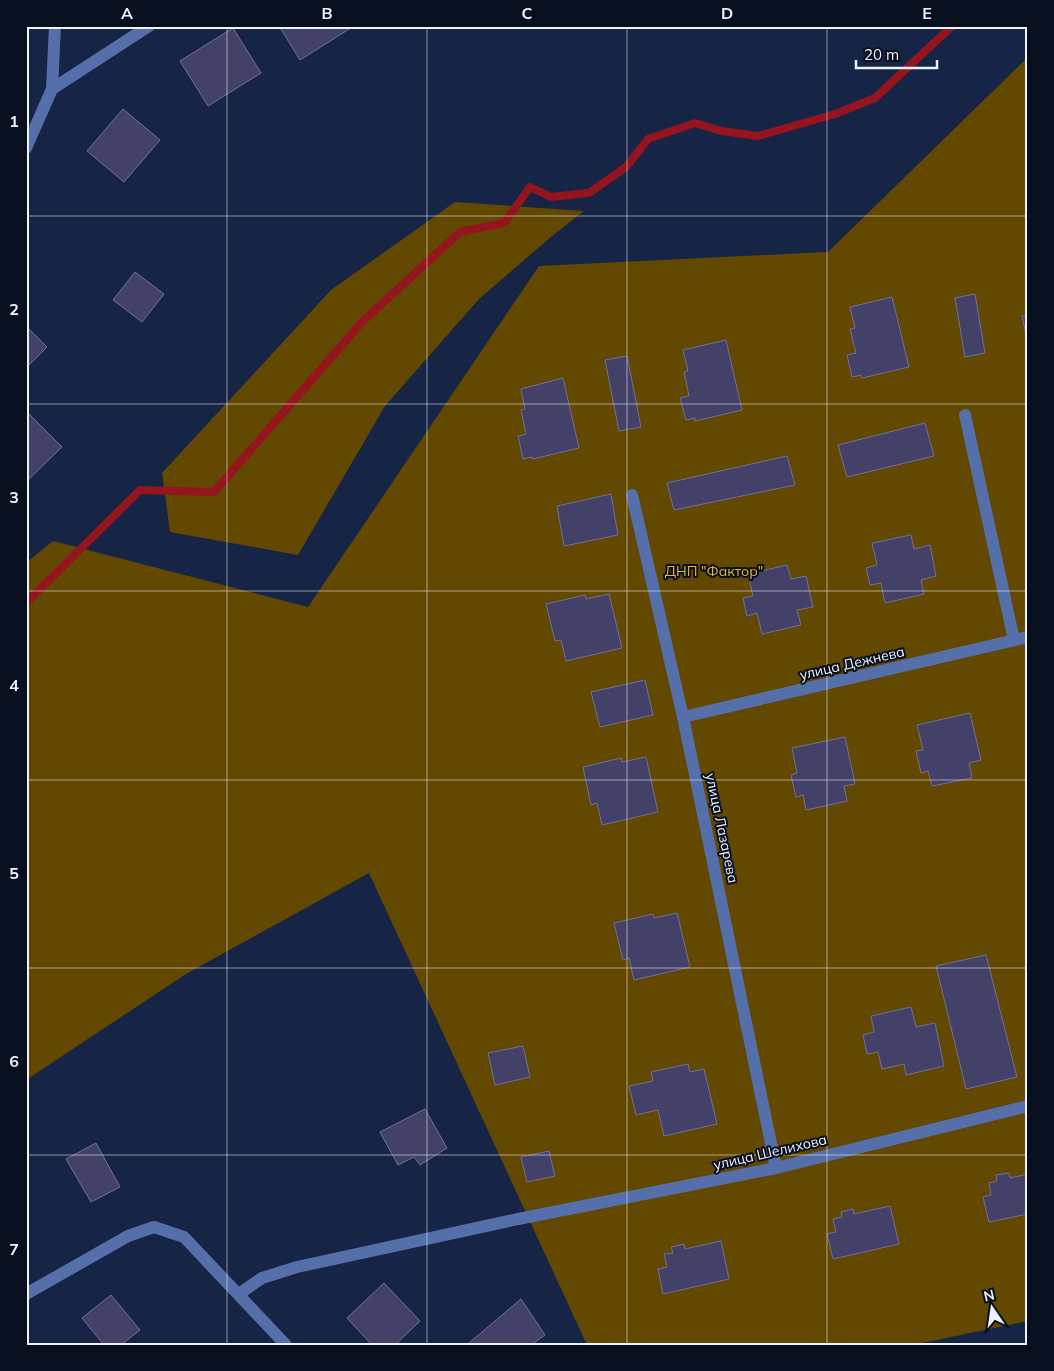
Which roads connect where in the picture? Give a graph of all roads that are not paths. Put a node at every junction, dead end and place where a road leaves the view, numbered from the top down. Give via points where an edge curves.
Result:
1 (54, 26) edge
2 (149, 26) edge
3 (52, 89) junction
4 (26, 148) edge
5 (965, 415) dead end
6 (632, 495) dead end
7 (1028, 637) edge
8 (1014, 640) junction
9 (683, 717) junction
10 (1028, 1106) edge
11 (776, 1168) junction
12 (26, 1294) edge
13 (239, 1294) junction
14 (286, 1345) edge

1 - 3 street
2 - 3 street
3 - 4 street
5 - 8 street
6 - 9 street, улица Лазарева
7 - 8 street, улица Дежнева
8 - 9 street, улица Дежнева
9 - 11 street, улица Лазарева
10 - 11 street, улица Шелихова
11 - 13 street, улица Шелихова via 297,1267 262,1278
12 - 13 street via 128,1236 154,1227 184,1237
13 - 14 street

